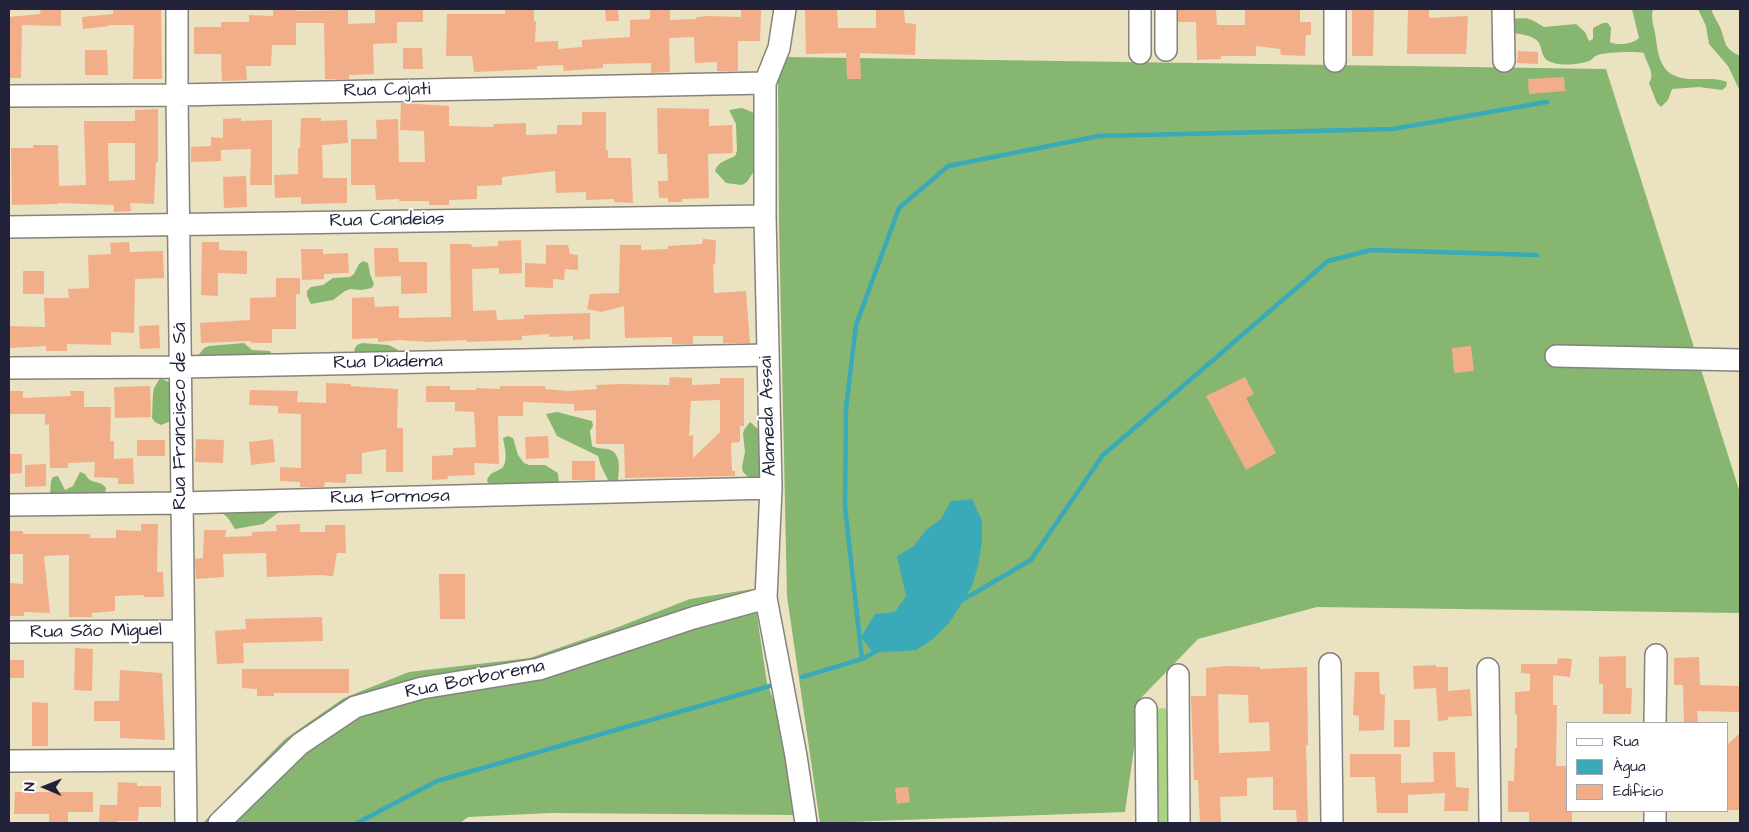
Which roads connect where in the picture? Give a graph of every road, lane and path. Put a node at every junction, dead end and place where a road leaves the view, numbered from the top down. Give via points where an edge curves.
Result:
1 (177, 9) edge
2 (785, 9) edge
3 (1140, 9) edge
4 (1166, 9) edge
5 (1335, 9) edge
6 (1503, 9) edge
7 (1166, 50) dead end
8 (1140, 53) dead end
9 (1335, 61) dead end
10 (1504, 61) dead end
11 (766, 83) junction
12 (176, 95) junction
13 (9, 96) edge
14 (765, 216) junction
15 (178, 224) junction
16 (9, 226) edge
17 (767, 355) junction
18 (1556, 356) dead end
19 (1740, 360) edge
20 (181, 367) junction
21 (9, 368) edge
22 (771, 488) junction
23 (181, 503) junction
24 (9, 505) edge
25 (766, 598) junction
26 (183, 631) junction
27 (9, 632) edge
28 (1656, 655) dead end
29 (1330, 664) dead end
30 (1488, 669) dead end
31 (1178, 675) dead end
32 (1146, 709) dead end
33 (1655, 722) edge
34 (185, 760) junction
35 (9, 761) edge
36 (186, 823) edge
37 (219, 823) edge
38 (806, 823) edge
39 (1147, 823) edge
40 (1179, 823) edge
41 (1332, 823) edge
42 (1490, 823) edge

1 - 12 street, Rua Francisco de Sá
2 - 11 street, Alameda Assai via 779,48
3 - 8 street
4 - 7 street
5 - 9 street
6 - 10 street
11 - 12 street, Rua Cajati
11 - 14 street, Alameda Assai
12 - 13 street, Rua Cajati
12 - 15 street, Rua Francisco de Sá
14 - 15 street, Rua Candeias
14 - 17 street, Alameda Assai
15 - 16 street, Rua Candeias
15 - 20 street, Rua Francisco de Sá
17 - 20 street, Rua Diadema
17 - 22 street, Alameda Assai
18 - 19 street
20 - 21 street, Rua Diadema
20 - 23 street, Rua Francisco de Sá
22 - 23 street, Rua Formosa
22 - 25 street, Alameda Assai
23 - 24 street, Rua Formosa
23 - 26 street, Rua Francisco de Sá
25 - 37 street, Rua Borborema via 692,618 539,669 422,688 355,707 300,744
25 - 38 street, Alameda Assai
26 - 27 street, Rua São Miguel
26 - 34 street, Rua Francisco de Sá
28 - 33 street
29 - 41 street
30 - 42 street
31 - 40 street
32 - 39 street
34 - 35 street
34 - 36 street, Rua Francisco de Sá

